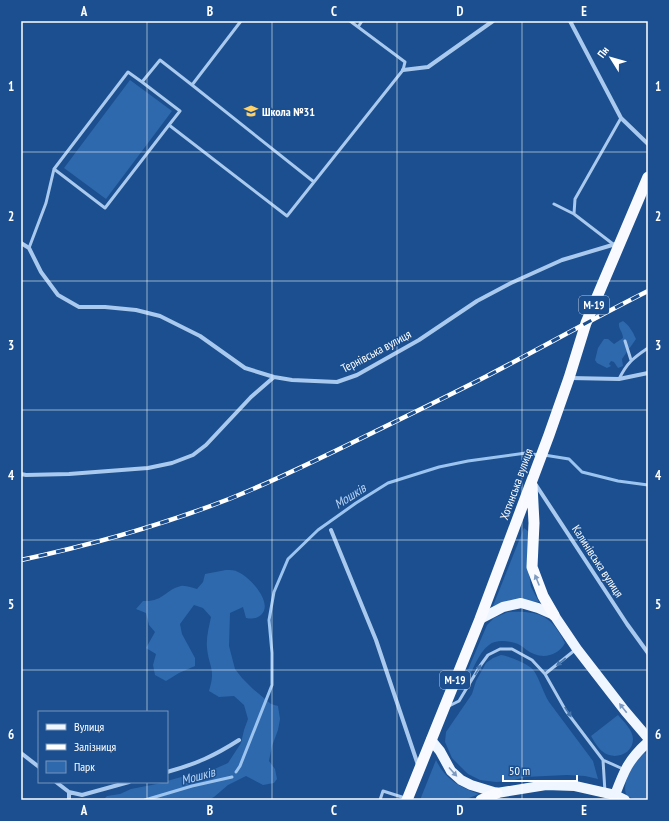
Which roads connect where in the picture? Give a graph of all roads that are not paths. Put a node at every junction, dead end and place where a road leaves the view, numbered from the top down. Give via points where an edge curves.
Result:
1 (241, 21) edge
2 (350, 21) edge
3 (362, 21) edge
4 (493, 21) edge
5 (570, 21) edge
6 (358, 27) junction
7 (403, 70) junction
8 (142, 82) junction
9 (192, 85) junction
10 (620, 118) junction
11 (168, 125) junction
12 (648, 144) edge
13 (54, 169) junction
14 (648, 177) edge
15 (314, 182) junction
16 (554, 204) dead end
17 (574, 214) junction
18 (21, 243) edge
19 (617, 244) junction
20 (29, 248) junction
21 (625, 341) dead end
22 (648, 348) edge
23 (630, 360) junction
24 (648, 373) edge
25 (274, 377) junction
26 (569, 378) junction
27 (619, 379) junction
28 (21, 474) edge
29 (532, 480) junction
30 (331, 530) dead end
31 (554, 615) junction
32 (480, 619) junction
33 (577, 649) junction
34 (648, 653) edge
35 (545, 674) junction
36 (444, 708) junction
37 (648, 738) edge
38 (239, 740) dead end
39 (431, 740) junction
40 (648, 742) edge
41 (21, 753) edge
42 (603, 760) junction
43 (38, 766) edge
44 (419, 769) junction
45 (624, 770) junction
46 (168, 772) edge
47 (57, 783) edge
48 (126, 783) edge
49 (69, 792) junction
50 (497, 793) junction
51 (610, 794) junction
52 (407, 799) edge
53 (69, 800) edge
54 (380, 800) edge
55 (481, 800) edge
56 (625, 800) edge

1 - 9 lane
2 - 6 lane
3 - 6 lane
4 - 7 street via 428,67
5 - 10 street
6 - 7 lane via 405,62
7 - 15 lane
8 - 9 lane via 160,60
8 - 11 lane via 180,111
8 - 13 lane via 128,72
9 - 15 lane
10 - 12 street
10 - 17 lane via 575,199
11 - 13 lane via 105,208
11 - 15 lane via 287,216
13 - 20 lane via 46,203
14 - 19 highway, Хотинська вулиця / М-19
16 - 17 lane
17 - 19 lane
18 - 20 street
19 - 25 street, Тернівська вулиця via 562,260 497,290 419,340 357,375 337,382
19 - 26 highway, Хотинська вулиця / М-19 via 586,323
20 - 25 street, Тернівська вулиця via 41,272 58,295 68,302 79,307 136,310 160,316 200,336 245,368
21 - 23 lane
22 - 23 lane
23 - 27 lane
24 - 27 street
25 - 28 street via 251,397 206,446 193,455 148,468 70,474
26 - 27 street
26 - 29 highway, Хотинська вулиця / М-19
31 -> 29 highway via 543,596 532,567
29 - 32 highway, Хотинська вулиця / М-19
29 - 34 street, Калинівська вулиця
30 - 44 street via 376,640
31 - 32 main road via 522,603 503,608
31 - 33 main road
32 - 36 highway, Хотинська вулиця / М-19
33 -> 35 lane
37 -> 33 main road
36 -> 35 lane via 459,701 488,655 500,649 512,649 532,660
35 -> 42 lane via 570,716
36 - 39 highway, Хотинська вулиця / М-19
38 - 46 street via 211,757
39 - 44 highway, Хотинська вулиця / М-19
39 -> 50 main road via 451,771 461,780
40 - 45 main road via 635,753
41 - 43 street
42 - 45 lane
42 - 51 lane
44 - 52 highway, Хотинська вулиця / М-19
45 - 51 main road
47 - 49 street
48 - 49 street via 82,795
49 - 53 street
50 - 51 main road via 546,785 575,786
50 - 55 highway
51 - 56 main road
52 - 54 lane via 383,791

